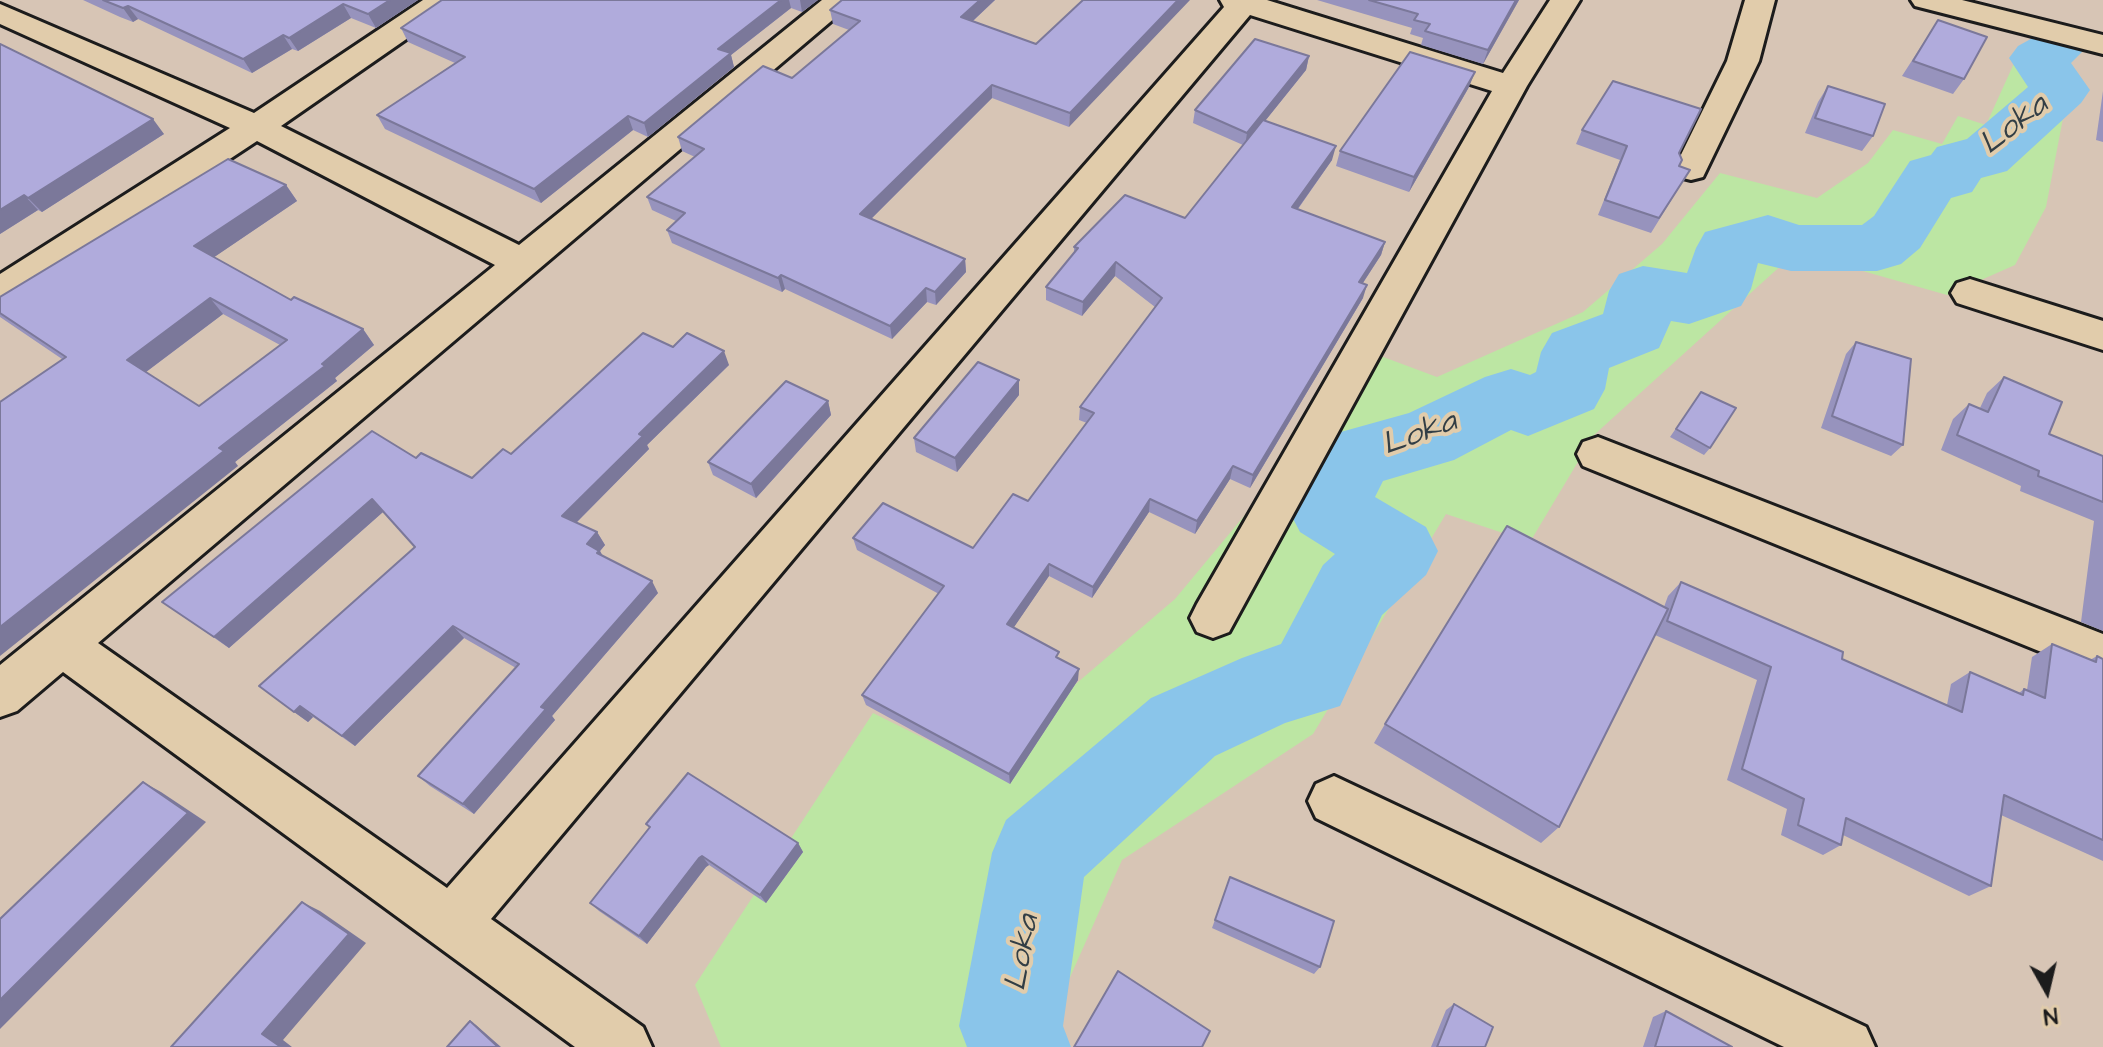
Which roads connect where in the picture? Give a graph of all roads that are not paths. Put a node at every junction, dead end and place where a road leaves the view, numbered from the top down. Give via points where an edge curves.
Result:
1 (443, 0) edge
2 (841, 0) edge
3 (1565, 0) edge
4 (1760, 0) edge
5 (1926, 0) edge
6 (1240, 2) edge
7 (3, 17) edge
8 (2103, 45) edge
9 (1511, 86) junction
10 (256, 127) junction
11 (1691, 169) edge
12 (523, 263) junction
13 (0, 292) edge
14 (1970, 293) dead end
15 (2103, 336) edge
16 (1598, 454) dead end
17 (1213, 618) dead end
18 (62, 644) junction
19 (2103, 656) edge
20 (0, 695) edge
21 (1334, 801) dead end
22 (451, 925) junction
23 (623, 1047) edge
24 (1846, 1047) edge

1 - 10 street
2 - 12 street
3 - 9 street
4 - 11 street via 1743,61
5 - 8 street
6 - 9 street
6 - 22 street
7 - 10 street
9 - 17 street
10 - 12 street
10 - 13 street
12 - 18 street
14 - 15 street
16 - 19 street
18 - 20 street
18 - 22 street
21 - 24 street
22 - 23 street

